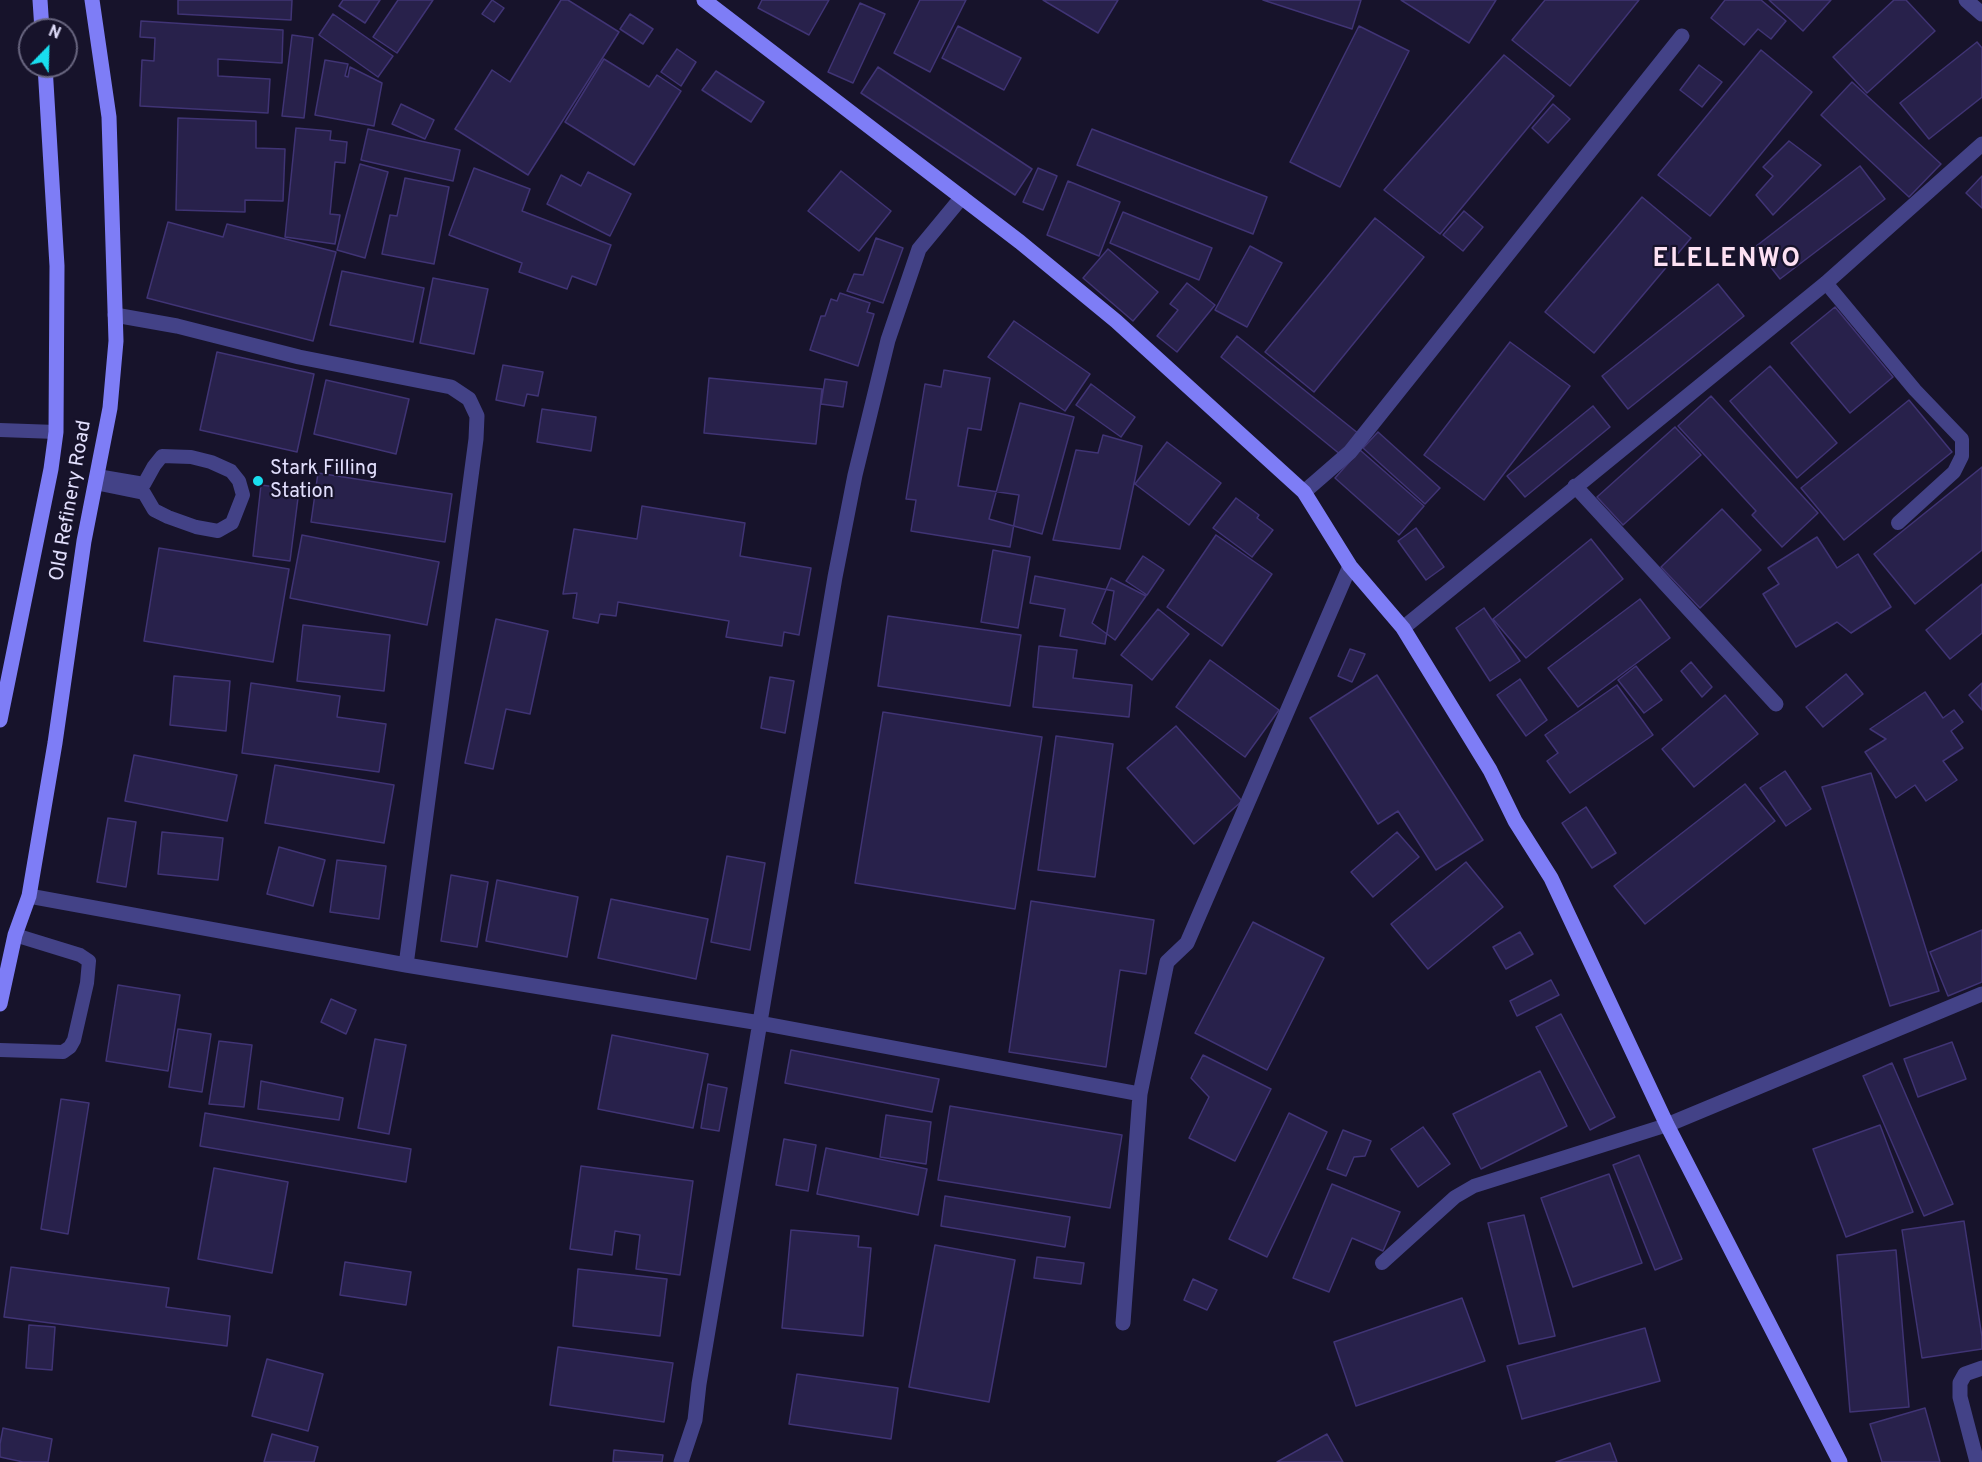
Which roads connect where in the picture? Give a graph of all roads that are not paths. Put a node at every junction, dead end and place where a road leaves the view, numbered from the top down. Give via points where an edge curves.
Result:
1 (40, 0) edge
2 (92, 0) edge
3 (704, 0) edge
4 (1966, 0) edge
5 (1982, 14) edge
6 (41, 18) edge
7 (1682, 36) dead end
8 (46, 78) edge
9 (1982, 144) edge
10 (962, 196) junction
11 (1826, 283) junction
12 (115, 315) junction
13 (0, 429) edge
14 (56, 432) junction
15 (96, 479) junction
16 (1575, 486) junction
17 (1304, 492) junction
18 (1898, 523) dead end
19 (1350, 566) junction
20 (1402, 628) junction
21 (1776, 704) dead end
22 (0, 720) edge
23 (28, 896) junction
24 (15, 935) junction
25 (406, 965) junction
26 (1982, 994) edge
27 (0, 1004) edge
28 (760, 1023) junction
29 (0, 1050) edge
30 (1140, 1094) junction
31 (1667, 1125) junction
32 (1383, 1263) dead end
33 (1123, 1323) dead end
34 (1982, 1368) edge
35 (681, 1462) edge
36 (1840, 1462) edge
37 (1977, 1462) edge

1 - 6 street
2 - 12 street, Old Refinery Road via 108,117
3 - 10 street
4 - 5 street
7 - 17 street via 1350,452
8 - 14 street, Old Refinery Road via 57,266
9 - 11 street
10 - 17 street via 1116,321
10 - 28 street via 919,249 888,340 835,577
11 - 16 street
11 - 18 lane via 1915,390 1962,439 1962,456 1954,471
12 - 15 street, Old Refinery Road via 110,408
12 - 25 street via 451,387 469,399 477,416
13 - 14 lane
14 - 22 street, Old Refinery Road
15 - 15 lane via 144,484 162,456 191,457 231,471 243,495 232,523 218,531 168,517 154,510 144,493
15 - 23 street, Old Refinery Road
16 - 20 street
16 - 21 street
17 - 19 street
19 - 20 street
19 - 30 street via 1187,943 1167,963
20 - 31 street via 1491,770 1515,821 1551,878
23 - 24 street, Old Refinery Road
23 - 25 street
24 - 27 street, Old Refinery Road
24 - 29 lane via 80,955 89,961 87,983 70,1047 63,1052
25 - 28 street
26 - 31 street
28 - 30 street
28 - 35 street via 695,1420
30 - 33 street
31 - 32 lane via 1474,1186 1455,1197
31 - 36 street
34 - 37 street via 1965,1374 1960,1383

